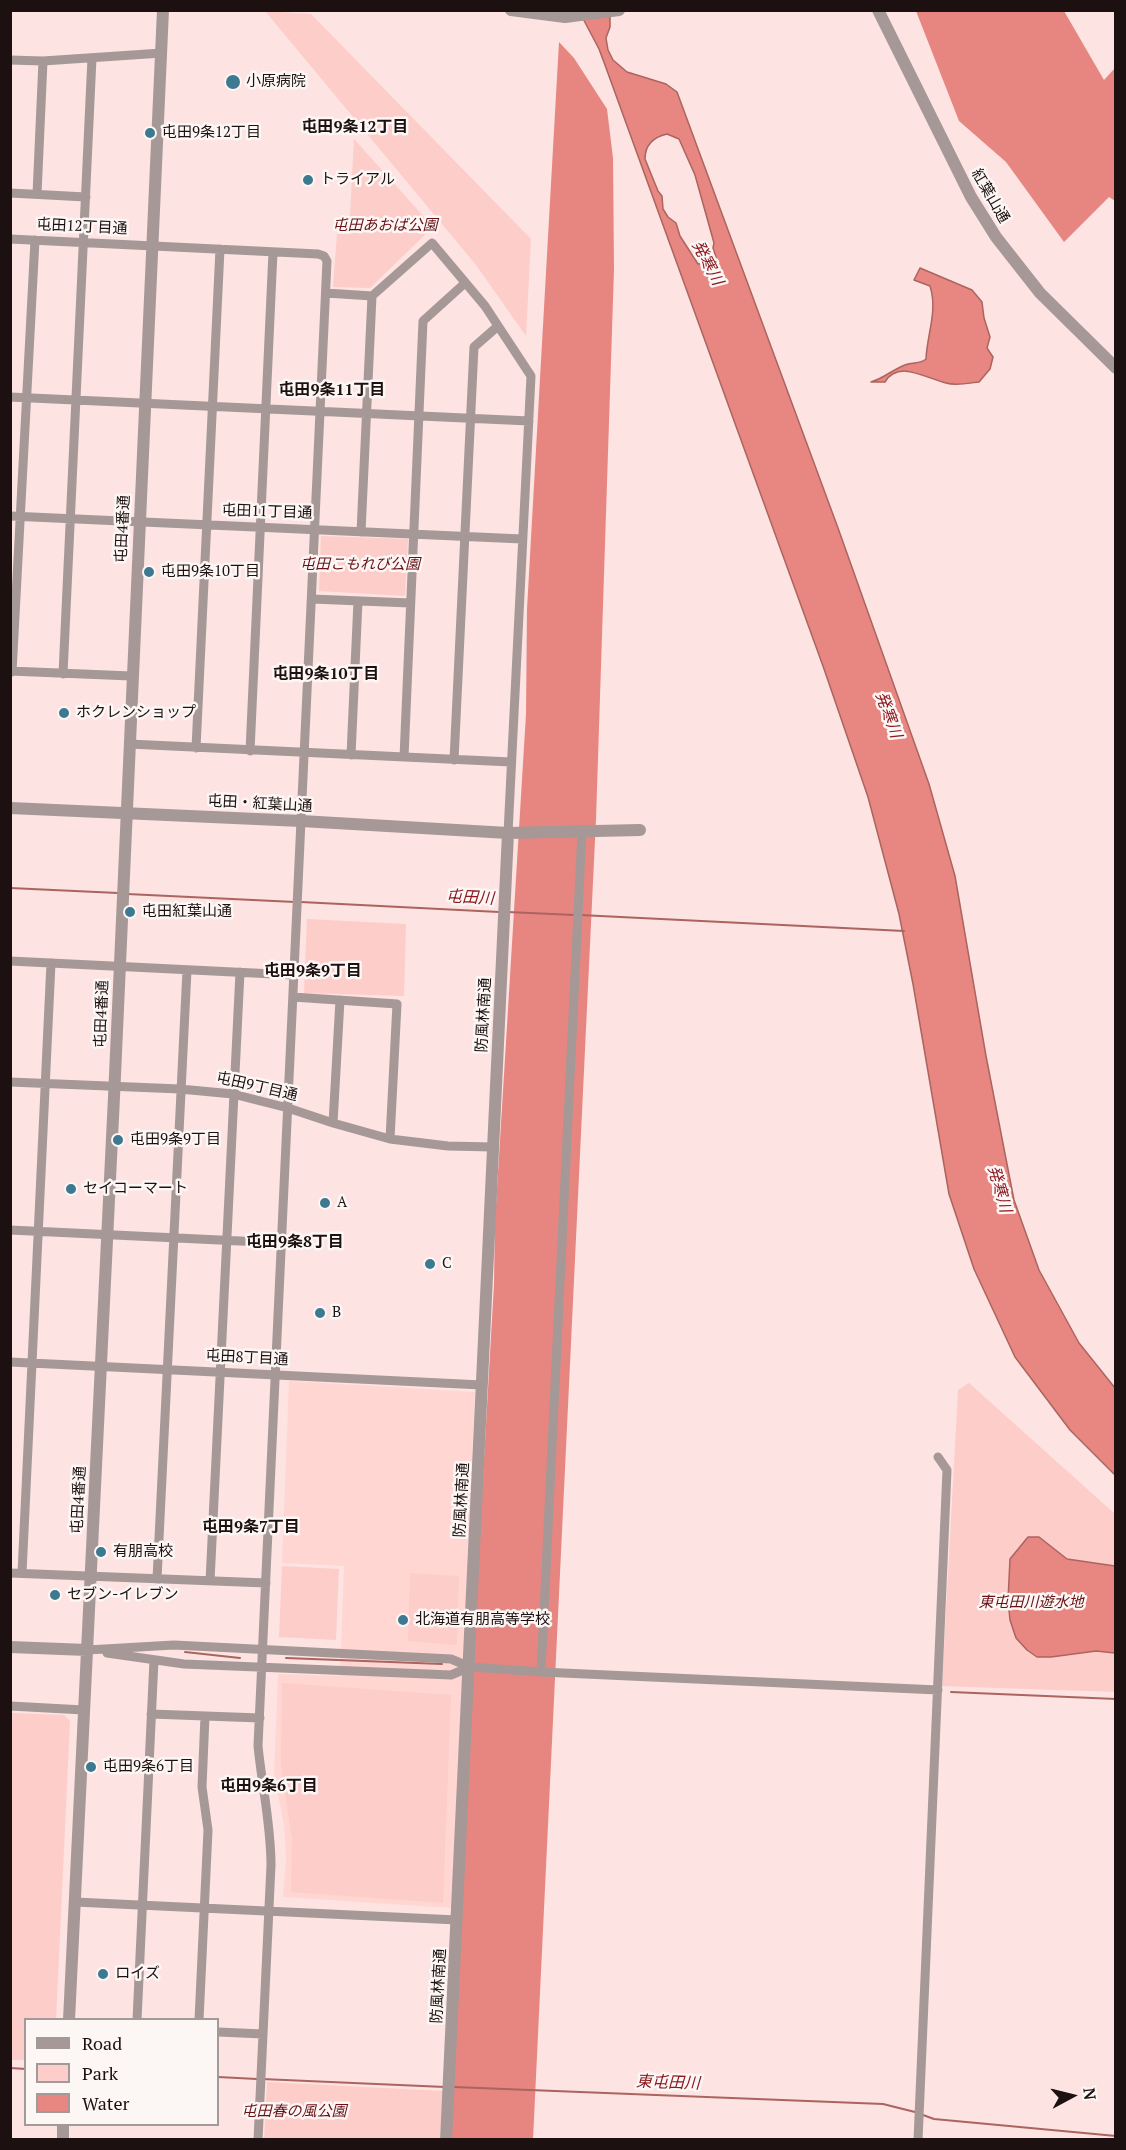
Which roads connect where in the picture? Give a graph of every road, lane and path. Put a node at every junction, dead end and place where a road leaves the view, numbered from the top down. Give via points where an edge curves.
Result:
1 (163, 10) edge
2 (511, 10) edge
3 (619, 10) edge
4 (878, 10) edge
5 (162, 53) junction
6 (92, 58) junction
7 (10, 60) edge
8 (43, 61) junction
9 (10, 193) edge
10 (37, 194) junction
11 (86, 197) junction
12 (10, 239) edge
13 (35, 240) junction
14 (84, 242) junction
15 (153, 246) junction
16 (220, 249) junction
17 (273, 252) junction
18 (465, 283) junction
19 (326, 293) junction
20 (372, 296) junction
21 (498, 326) junction
22 (1116, 368) edge
23 (10, 397) edge
24 (27, 398) junction
25 (77, 400) junction
26 (146, 403) junction
27 (213, 406) junction
28 (265, 409) junction
29 (321, 412) junction
30 (367, 414) junction
31 (419, 416) junction
32 (471, 419) junction
33 (529, 422) junction
34 (15, 516) edge
35 (70, 519) junction
36 (138, 522) junction
37 (207, 525) junction
38 (261, 527) junction
39 (316, 530) junction
40 (361, 532) junction
41 (413, 534) junction
42 (465, 536) junction
43 (522, 539) junction
44 (312, 599) junction
45 (358, 601) junction
46 (410, 603) junction
47 (11, 671) edge
48 (63, 674) junction
49 (132, 676) junction
50 (129, 744) junction
51 (196, 748) junction
52 (250, 750) junction
53 (304, 753) junction
54 (351, 755) junction
55 (404, 758) junction
56 (454, 760) junction
57 (511, 762) junction
58 (10, 808) edge
59 (125, 814) junction
60 (301, 821) junction
61 (640, 830) dead end
62 (582, 831) junction
63 (508, 833) junction
64 (10, 961) edge
65 (51, 963) junction
66 (118, 966) junction
67 (187, 970) junction
68 (240, 972) junction
69 (294, 975) junction
70 (293, 997) junction
71 (340, 1000) junction
72 (10, 1082) edge
73 (45, 1084) junction
74 (114, 1087) junction
75 (180, 1089) junction
76 (233, 1094) junction
77 (288, 1108) junction
78 (333, 1124) junction
79 (390, 1139) junction
80 (493, 1147) junction
81 (10, 1230) edge
82 (38, 1231) junction
83 (107, 1234) junction
84 (173, 1238) junction
85 (226, 1240) junction
86 (282, 1243) junction
87 (10, 1362) edge
88 (32, 1363) junction
89 (101, 1366) junction
90 (167, 1369) junction
91 (220, 1372) junction
92 (276, 1375) junction
93 (482, 1385) junction
94 (938, 1457) dead end
95 (10, 1573) edge
96 (22, 1573) junction
97 (91, 1576) junction
98 (157, 1579) junction
99 (210, 1581) junction
100 (266, 1583) junction
101 (10, 1647) edge
102 (87, 1650) junction
103 (263, 1650) junction
104 (154, 1660) junction
105 (470, 1667) junction
106 (262, 1668) junction
107 (541, 1672) junction
108 (938, 1690) junction
109 (10, 1706) edge
110 (84, 1710) junction
111 (151, 1714) junction
112 (205, 1716) junction
113 (260, 1718) junction
114 (75, 1902) junction
115 (141, 1905) junction
116 (204, 1909) junction
117 (269, 1912) junction
118 (457, 1920) junction
119 (69, 2018) edge
120 (137, 2018) edge
121 (199, 2018) edge
122 (219, 2032) edge
123 (263, 2034) junction
124 (258, 2139) edge
125 (446, 2139) edge
126 (918, 2139) edge

1 - 5 street, 屯田4番通
2 - 3 street via 565,16
4 - 22 street, 紅葉山通 via 971,197 996,237 1041,293
5 - 6 street
5 - 15 street, 屯田4番通
6 - 8 street
6 - 11 street
7 - 8 street
8 - 10 street
9 - 10 street
10 - 11 street
11 - 14 street
12 - 13 street, 屯田12丁目通
13 - 14 street, 屯田12丁目通
13 - 24 street
14 - 15 street, 屯田12丁目通
14 - 25 street
15 - 16 street, 屯田12丁目通
15 - 26 street, 屯田4番通
16 - 17 street, 屯田12丁目通
16 - 27 street
17 - 19 street, 屯田12丁目通 via 324,256
17 - 28 street
18 - 20 street via 432,243
18 - 21 street
18 - 31 street via 423,321
19 - 20 street
19 - 29 street
20 - 30 street
21 - 32 street via 474,347
21 - 33 street via 531,376
23 - 24 street
24 - 25 street
24 - 34 street
25 - 26 street
25 - 35 street
26 - 27 street
26 - 36 street, 屯田4番通
27 - 28 street
27 - 37 street
28 - 29 street
28 - 38 street
29 - 30 street
29 - 39 street
30 - 31 street
30 - 40 street
31 - 32 street
31 - 41 street
32 - 33 street
32 - 42 street
33 - 43 street
34 - 35 street, 屯田11丁目通
34 - 47 street
35 - 36 street, 屯田11丁目通
35 - 48 street
36 - 37 street, 屯田11丁目通
36 - 49 street, 屯田4番通
37 - 38 street, 屯田11丁目通
37 - 51 street
38 - 39 street, 屯田11丁目通
38 - 52 street
39 - 40 street, 屯田11丁目通
39 - 44 street
40 - 41 street, 屯田11丁目通
41 - 42 street, 屯田11丁目通
41 - 46 street
42 - 43 street, 屯田11丁目通
42 - 56 street
43 - 57 street
44 - 45 street
44 - 53 street
45 - 46 street
45 - 54 street
46 - 55 street
47 - 48 street
48 - 49 street
49 - 50 street, 屯田4番通
50 - 51 street
50 - 59 street, 屯田4番通
51 - 52 street
52 - 53 street
53 - 54 street
53 - 60 street
54 - 55 street
55 - 56 street
56 - 57 street
57 - 63 street
58 - 59 street, 屯田・紅葉山通
59 - 60 street, 屯田・紅葉山通
59 - 66 street, 屯田4番通
60 - 63 street, 屯田・紅葉山通
60 - 69 street
61 - 62 street, 屯田・紅葉山通
62 - 63 street, 屯田・紅葉山通
62 - 107 street
63 - 80 street, 防風林南通
64 - 65 street
65 - 66 street
65 - 73 street
66 - 67 street
66 - 74 street, 屯田4番通
67 - 68 street
67 - 75 street
68 - 69 street
68 - 76 street
69 - 70 street
70 - 71 street
70 - 77 street
71 - 78 street
71 - 79 street via 397,1004
72 - 73 street, 屯田9丁目通
73 - 74 street, 屯田9丁目通
73 - 82 street
74 - 75 street, 屯田9丁目通
74 - 83 street, 屯田4番通
75 - 76 street, 屯田9丁目通
75 - 84 street
76 - 77 street, 屯田9丁目通
76 - 85 street
77 - 78 street, 屯田9丁目通
77 - 86 street
78 - 79 street, 屯田9丁目通
79 - 80 street, 屯田9丁目通
80 - 93 street, 防風林南通
81 - 82 street
82 - 83 street
82 - 88 street
83 - 84 street
83 - 89 street, 屯田4番通
84 - 85 street
84 - 90 street
85 - 86 street
85 - 91 street
86 - 92 street
87 - 88 street, 屯田8丁目通
88 - 89 street, 屯田8丁目通
88 - 96 street
89 - 90 street, 屯田8丁目通
89 - 97 street, 屯田4番通
90 - 91 street, 屯田8丁目通
90 - 98 street
91 - 92 street, 屯田8丁目通
91 - 99 street
92 - 93 street, 屯田8丁目通
92 - 100 street
93 - 105 street, 防風林南通
94 - 108 street via 947,1470
95 - 96 street
96 - 97 street
97 - 98 street
97 - 102 street, 屯田4番通
98 - 99 street
99 - 100 street
100 - 103 street
101 - 102 street
102 - 103 street via 174,1646
102 - 104 street
102 - 110 street, 屯田4番通
103 - 105 street via 451,1659
103 - 106 street
104 - 106 street
104 - 111 street
105 - 106 street via 451,1675
105 - 107 street
105 - 118 street, 防風林南通
106 - 113 street
107 - 108 street
108 - 126 street
109 - 110 street
110 - 114 street, 屯田4番通
111 - 112 street
111 - 115 street
112 - 113 street
112 - 116 street via 202,1787 208,1830
113 - 117 street via 261,1780 271,1841
114 - 115 street
114 - 119 street, 屯田4番通
115 - 116 street
115 - 120 street
116 - 117 street
116 - 121 street
117 - 118 street
117 - 123 street
118 - 125 street, 防風林南通
122 - 123 street
123 - 124 street

